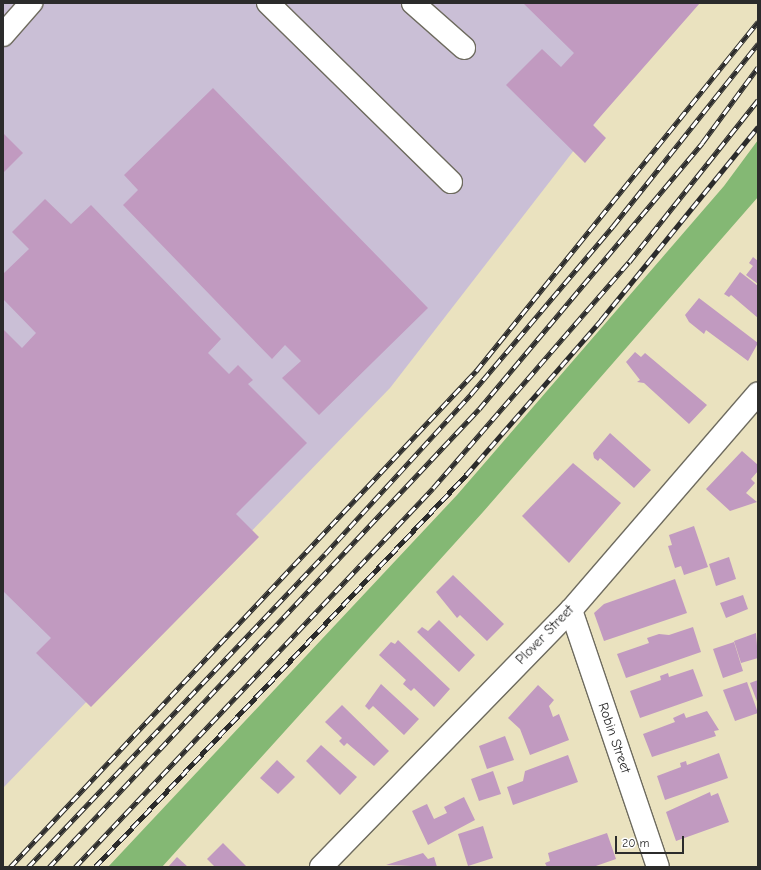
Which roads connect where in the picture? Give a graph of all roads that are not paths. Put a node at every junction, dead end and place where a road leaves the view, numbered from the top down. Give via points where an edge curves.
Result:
1 (31, 3) edge
2 (268, 3) edge
3 (413, 3) edge
4 (3, 35) edge
5 (464, 48) dead end
6 (451, 182) dead end
7 (758, 393) edge
8 (571, 610) junction
9 (333, 862) edge
10 (658, 867) edge

1 - 4 street
2 - 6 street
3 - 5 street
7 - 8 street, Plover Street
8 - 9 street, Plover Street
8 - 10 street, Robin Street

